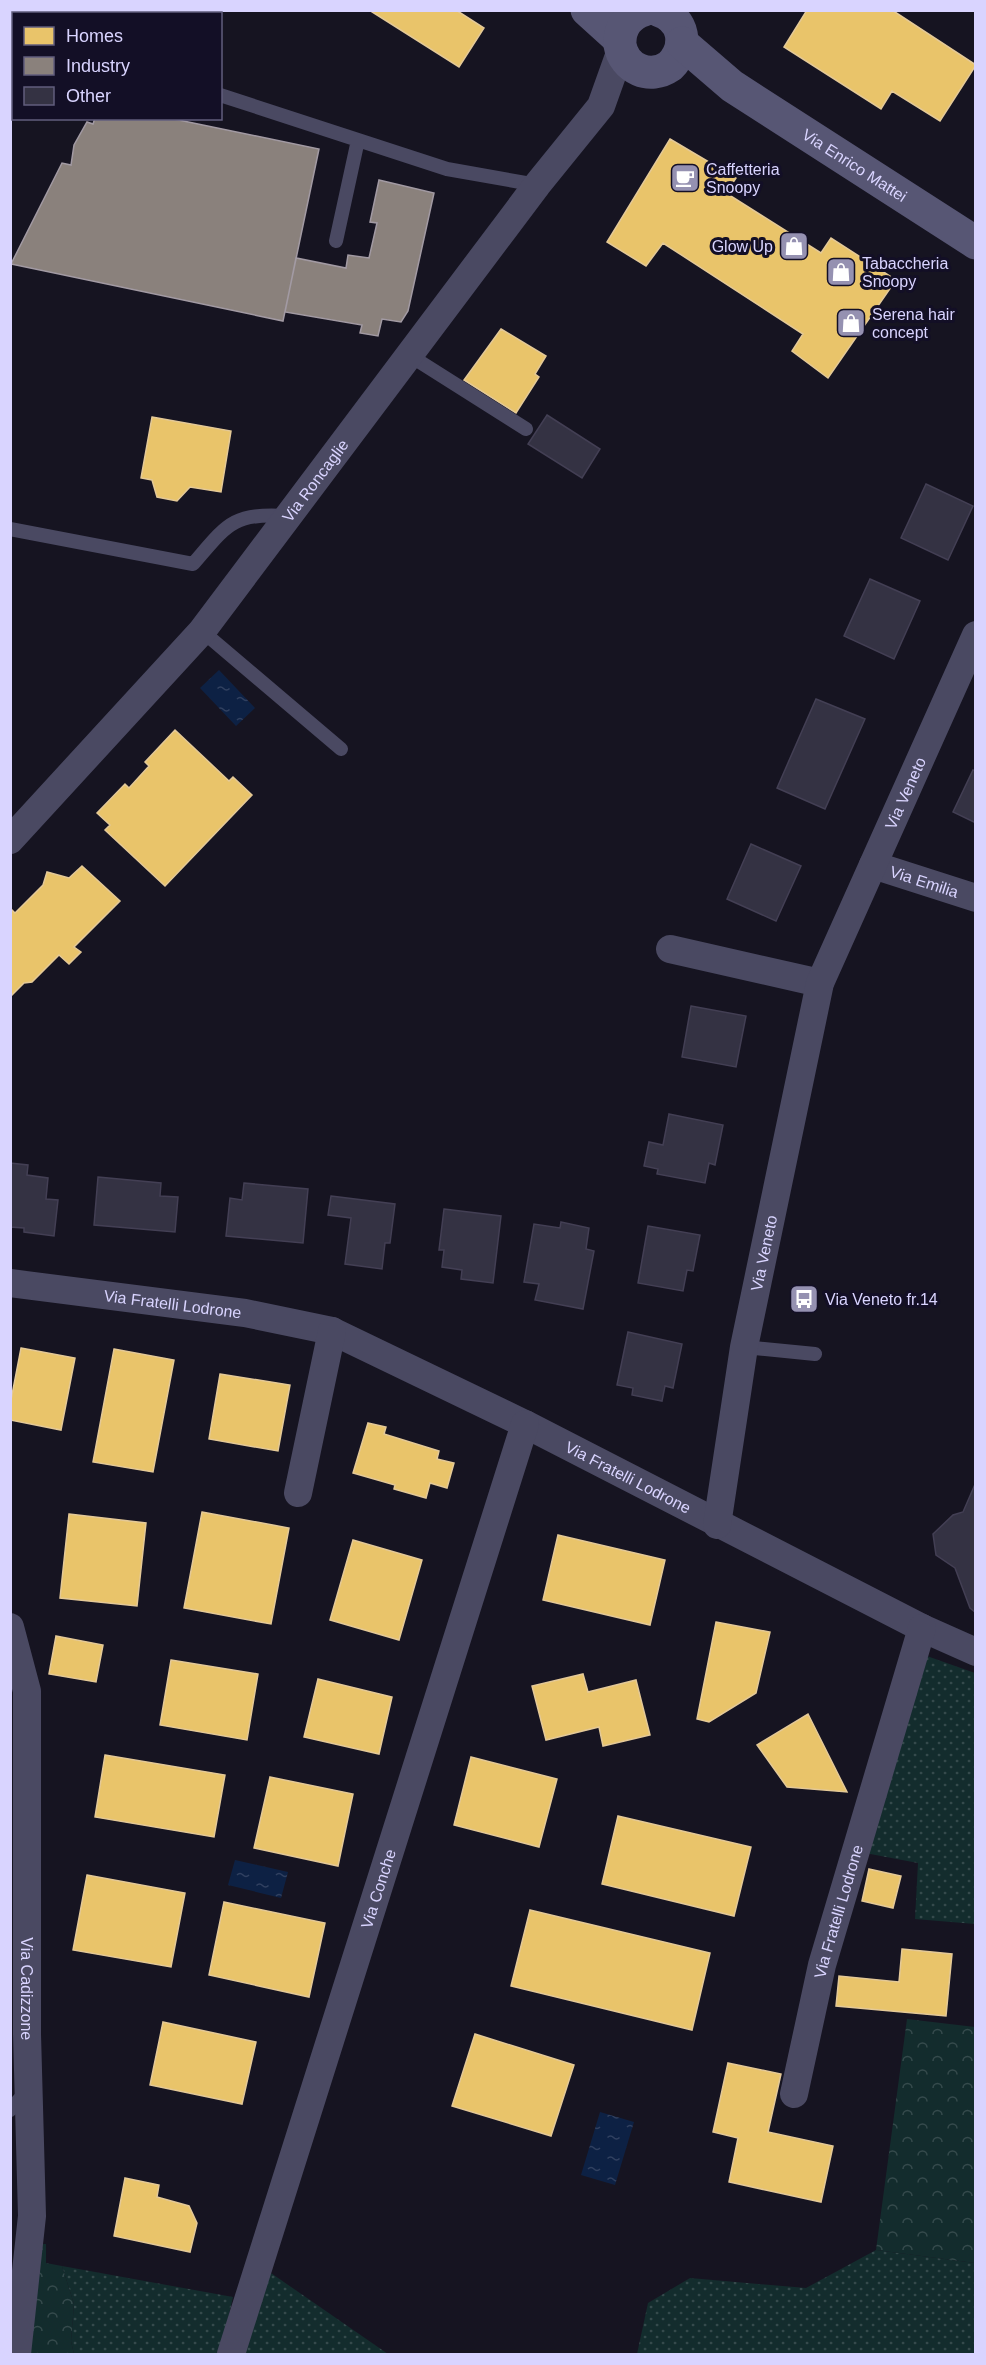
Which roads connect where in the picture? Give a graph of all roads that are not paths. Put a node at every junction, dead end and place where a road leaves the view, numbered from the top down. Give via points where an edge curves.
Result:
1 (588, 10) edge
2 (653, 34) edge
3 (222, 96) edge
4 (601, 105) junction
5 (358, 140) junction
6 (537, 185) junction
7 (336, 241) dead end
8 (975, 243) edge
9 (409, 355) junction
10 (526, 429) dead end
11 (286, 516) junction
12 (10, 529) edge
13 (202, 631) junction
14 (975, 634) edge
15 (341, 749) dead end
16 (10, 840) edge
17 (873, 865) junction
18 (975, 898) edge
19 (670, 949) dead end
20 (820, 983) junction
21 (10, 1283) edge
22 (332, 1330) junction
23 (744, 1347) junction
24 (815, 1354) dead end
25 (525, 1424) junction
26 (298, 1493) dead end
27 (717, 1525) junction
28 (10, 1627) edge
29 (922, 1628) junction
30 (975, 1652) edge
31 (19, 1937) edge
32 (29, 2088) junction
33 (794, 2094) dead end
34 (10, 2110) edge
35 (17, 2355) edge
36 (231, 2355) edge

1 - 2 street
2 - 4 street, Via Roncaglie
2 - 4 street, Via Roncaglie
2 - 8 street, Via Enrico Mattei
3 - 5 lane
4 - 6 street, Via Roncaglie
5 - 6 lane via 447,169
5 - 7 lane
6 - 9 street, Via Roncaglie
9 - 10 lane
9 - 11 street, Via Roncaglie
11 - 12 lane via 262,514 240,518 222,531 193,564
11 - 13 street, Via Roncaglie
13 - 15 lane
13 - 16 street, Via Roncaglie
14 - 17 street, Via Veneto
17 - 18 street, Via Emilia
17 - 20 street, Via Veneto
19 - 20 street
20 - 23 street, Via Veneto
21 - 22 street, Via Fratelli Lodrone via 245,1313
22 - 25 street, Via Fratelli Lodrone
22 - 26 street
23 - 24 lane
23 - 27 street, Via Veneto
25 - 27 street, Via Fratelli Lodrone
25 - 36 street, Via Conche
27 - 29 street, Via Fratelli Lodrone
28 - 31 street, Via Cadizzone via 27,1691 20,1727
29 - 30 street, Via Fratelli Lodrone
29 - 33 street, Via Fratelli Lodrone via 822,1965
31 - 32 street, Via Cadizzone
32 - 34 lane
32 - 35 street, Via Cadizzone via 32,2216

